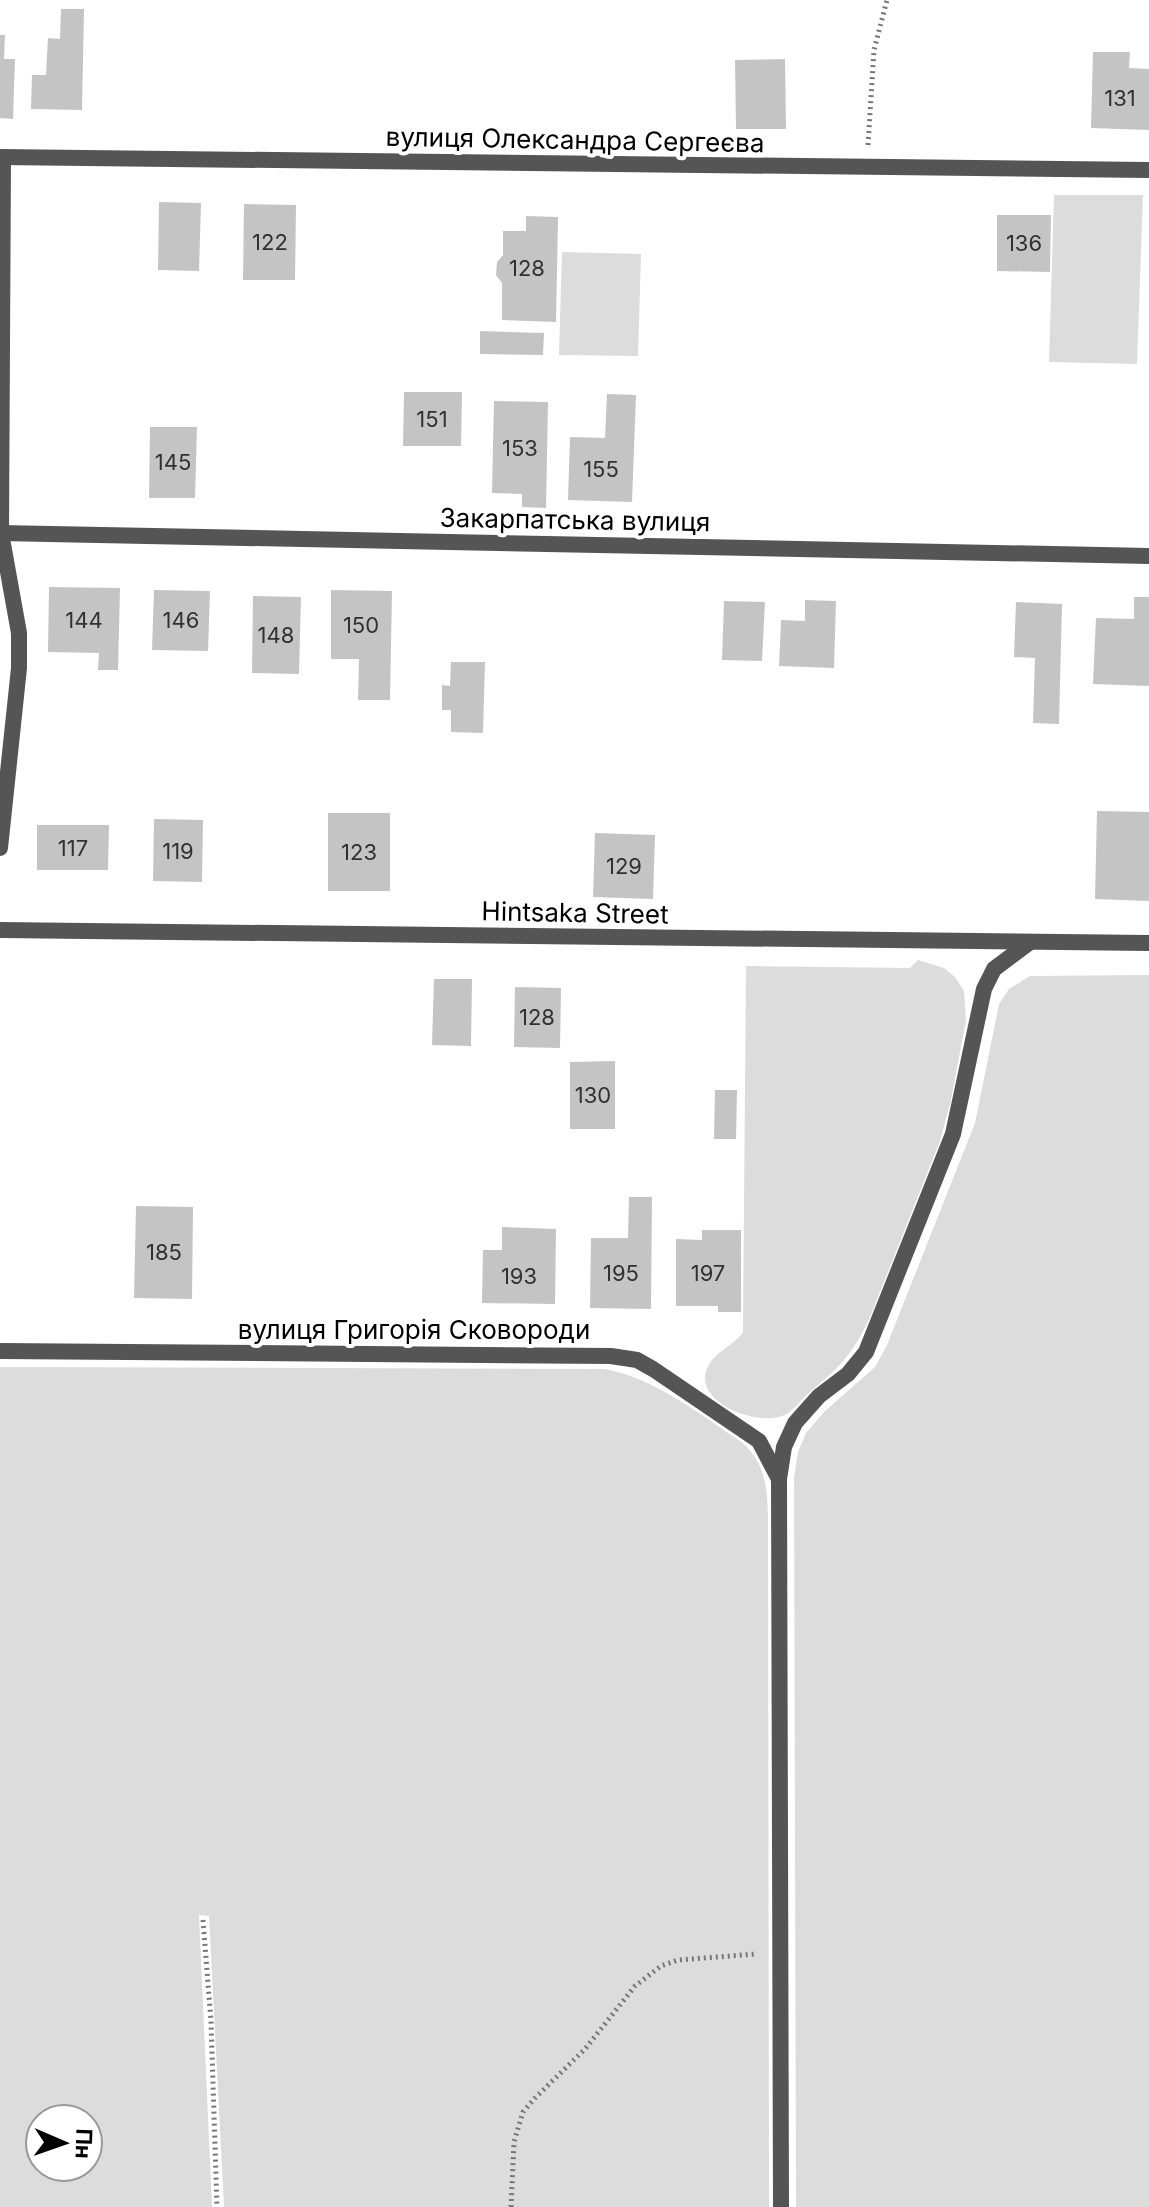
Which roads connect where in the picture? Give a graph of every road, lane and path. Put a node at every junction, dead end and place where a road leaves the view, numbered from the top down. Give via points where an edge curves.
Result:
1 (887, 0) edge
2 (2, 158) edge
3 (867, 167) junction
4 (1149, 170) edge
5 (0, 533) edge
6 (1149, 556) edge
7 (0, 848) edge
8 (0, 930) edge
9 (1030, 942) junction
10 (1149, 943) edge
11 (0, 1351) edge
12 (779, 1479) junction
13 (203, 1920) dead end
14 (780, 1953) junction
15 (217, 2207) edge
16 (511, 2207) edge
17 (781, 2207) edge

1 - 3 path via 874,50
2 - 3 street, вулиця Олександра Сергеєва
2 - 5 street
3 - 4 street, вулиця Олександра Сергеєва
5 - 6 street, Закарпатська вулиця
5 - 7 street via 19,633
8 - 9 street, Hintsaka Street
9 - 10 street, Hintsaka Street
9 - 12 street via 994,969 984,989 953,1134 866,1352 795,1423
11 - 12 street, вулиця Григорія Сковороди via 637,1360 748,1432 766,1451
12 - 14 street
13 - 15 path
14 - 16 path via 678,1960 647,1974 585,2049 523,2112 514,2142
14 - 17 street

